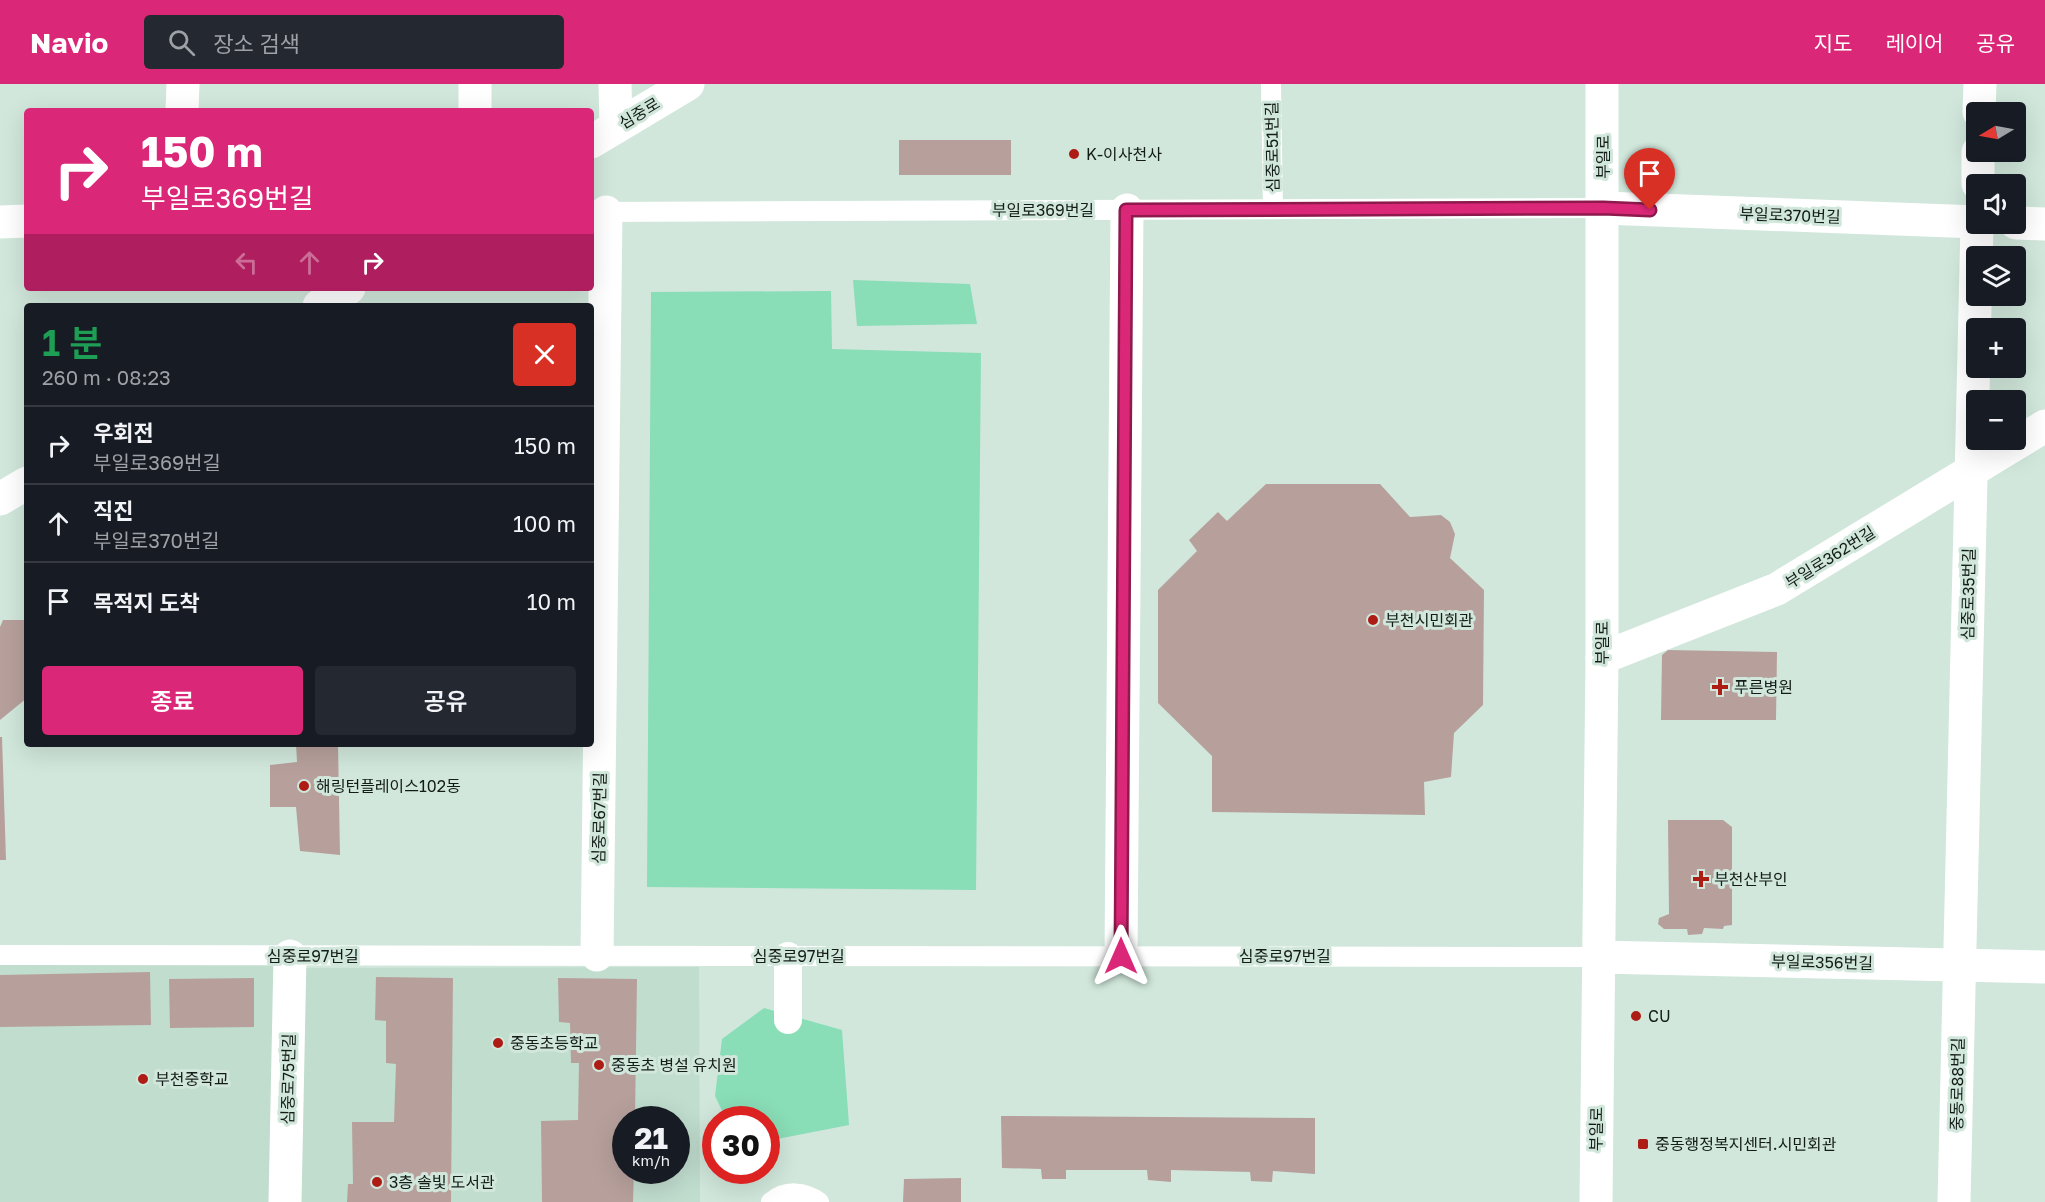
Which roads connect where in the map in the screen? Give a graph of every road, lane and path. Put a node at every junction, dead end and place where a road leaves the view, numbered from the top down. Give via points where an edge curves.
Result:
1 (183, 84) edge
2 (475, 84) edge
3 (615, 84) edge
4 (688, 84) edge
5 (1271, 84) edge
6 (1602, 84) edge
7 (1980, 84) edge
8 (1979, 102) edge
9 (183, 108) edge
10 (475, 108) edge
11 (603, 134) edge
12 (1603, 208) junction
13 (1273, 209) junction
14 (1126, 210) junction
15 (599, 212) edge
16 (1966, 223) edge
17 (2026, 223) edge
18 (2045, 224) edge
19 (1977, 234) edge
20 (344, 291) edge
21 (324, 303) edge
22 (2045, 426) edge
23 (1971, 470) junction
24 (24, 485) edge
25 (0, 499) edge
26 (1602, 658) junction
27 (0, 954) edge
28 (290, 956) junction
29 (597, 956) junction
30 (788, 956) junction
31 (1121, 956) junction
32 (1598, 957) junction
33 (1960, 966) junction
34 (2045, 967) edge
35 (788, 1020) dead end
36 (285, 1202) edge
37 (771, 1202) edge
38 (819, 1202) edge
39 (1596, 1202) edge
40 (1954, 1202) edge

1 - 9 street
2 - 10 street
3 - 11 street
4 - 11 street, 심중로
5 - 13 lane, 심중로51번길
6 - 12 street, 부일로
7 - 8 street
12 - 13 lane, 부일로369번길
12 - 16 street, 부일로370번길
12 - 26 street, 부일로
13 - 14 lane, 부일로369번길
14 - 15 lane, 부일로369번길
14 - 31 street
15 - 29 street, 심중로67번길
17 - 18 street
19 - 23 street, 심중로35번길
20 - 21 street
22 - 23 street, 부일로362번길
23 - 26 street, 부일로362번길 via 1778,589
23 - 33 street, 심중로35번길
24 - 25 street
26 - 32 street, 부일로
27 - 28 lane, 심중로97번길
28 - 29 lane, 심중로97번길
28 - 36 street, 심중로75번길
29 - 30 lane, 심중로97번길
30 - 31 lane, 심중로97번길
30 - 35 street
31 - 32 lane, 심중로97번길
32 - 33 street, 부일로356번길
32 - 39 street, 부일로
33 - 34 street, 부일로356번길
33 - 40 street, 중동로88번길
37 - 38 lane via 778,1195 795,1192

